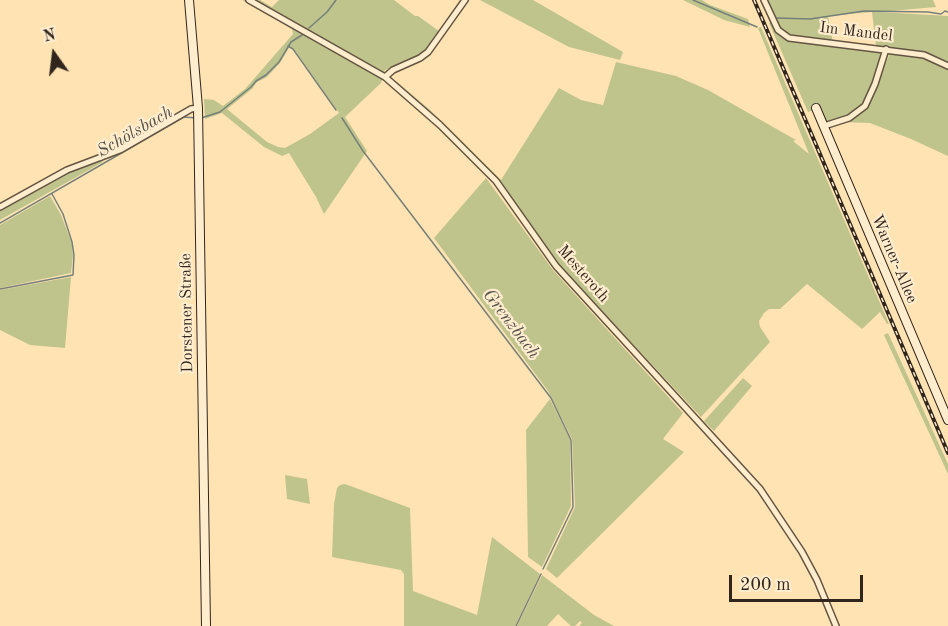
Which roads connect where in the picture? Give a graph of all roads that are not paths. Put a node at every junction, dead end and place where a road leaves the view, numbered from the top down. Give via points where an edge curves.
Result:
1 (189, 0) edge
2 (249, 0) edge
3 (465, 0) edge
4 (764, 0) edge
5 (885, 49) junction
6 (948, 66) edge
7 (385, 77) junction
8 (816, 108) dead end
9 (198, 114) junction
10 (824, 126) junction
11 (0, 207) edge
12 (948, 420) edge
13 (206, 626) edge
14 (836, 626) edge

1 - 9 main road, Dorstener Straße
2 - 7 street, Mesteroth
3 - 7 street via 428,52
4 - 5 street, Im Mandel via 778,30 789,38
5 - 6 street, Im Mandel via 924,55
5 - 10 street via 865,106 849,118
7 - 14 street, Mesteroth via 496,181 556,266 760,489 802,552
8 - 10 main road, Warner-Allee
9 - 11 street via 191,109 120,150 67,170
9 - 13 main road, Dorstener Straße
10 - 12 main road, Warner-Allee

